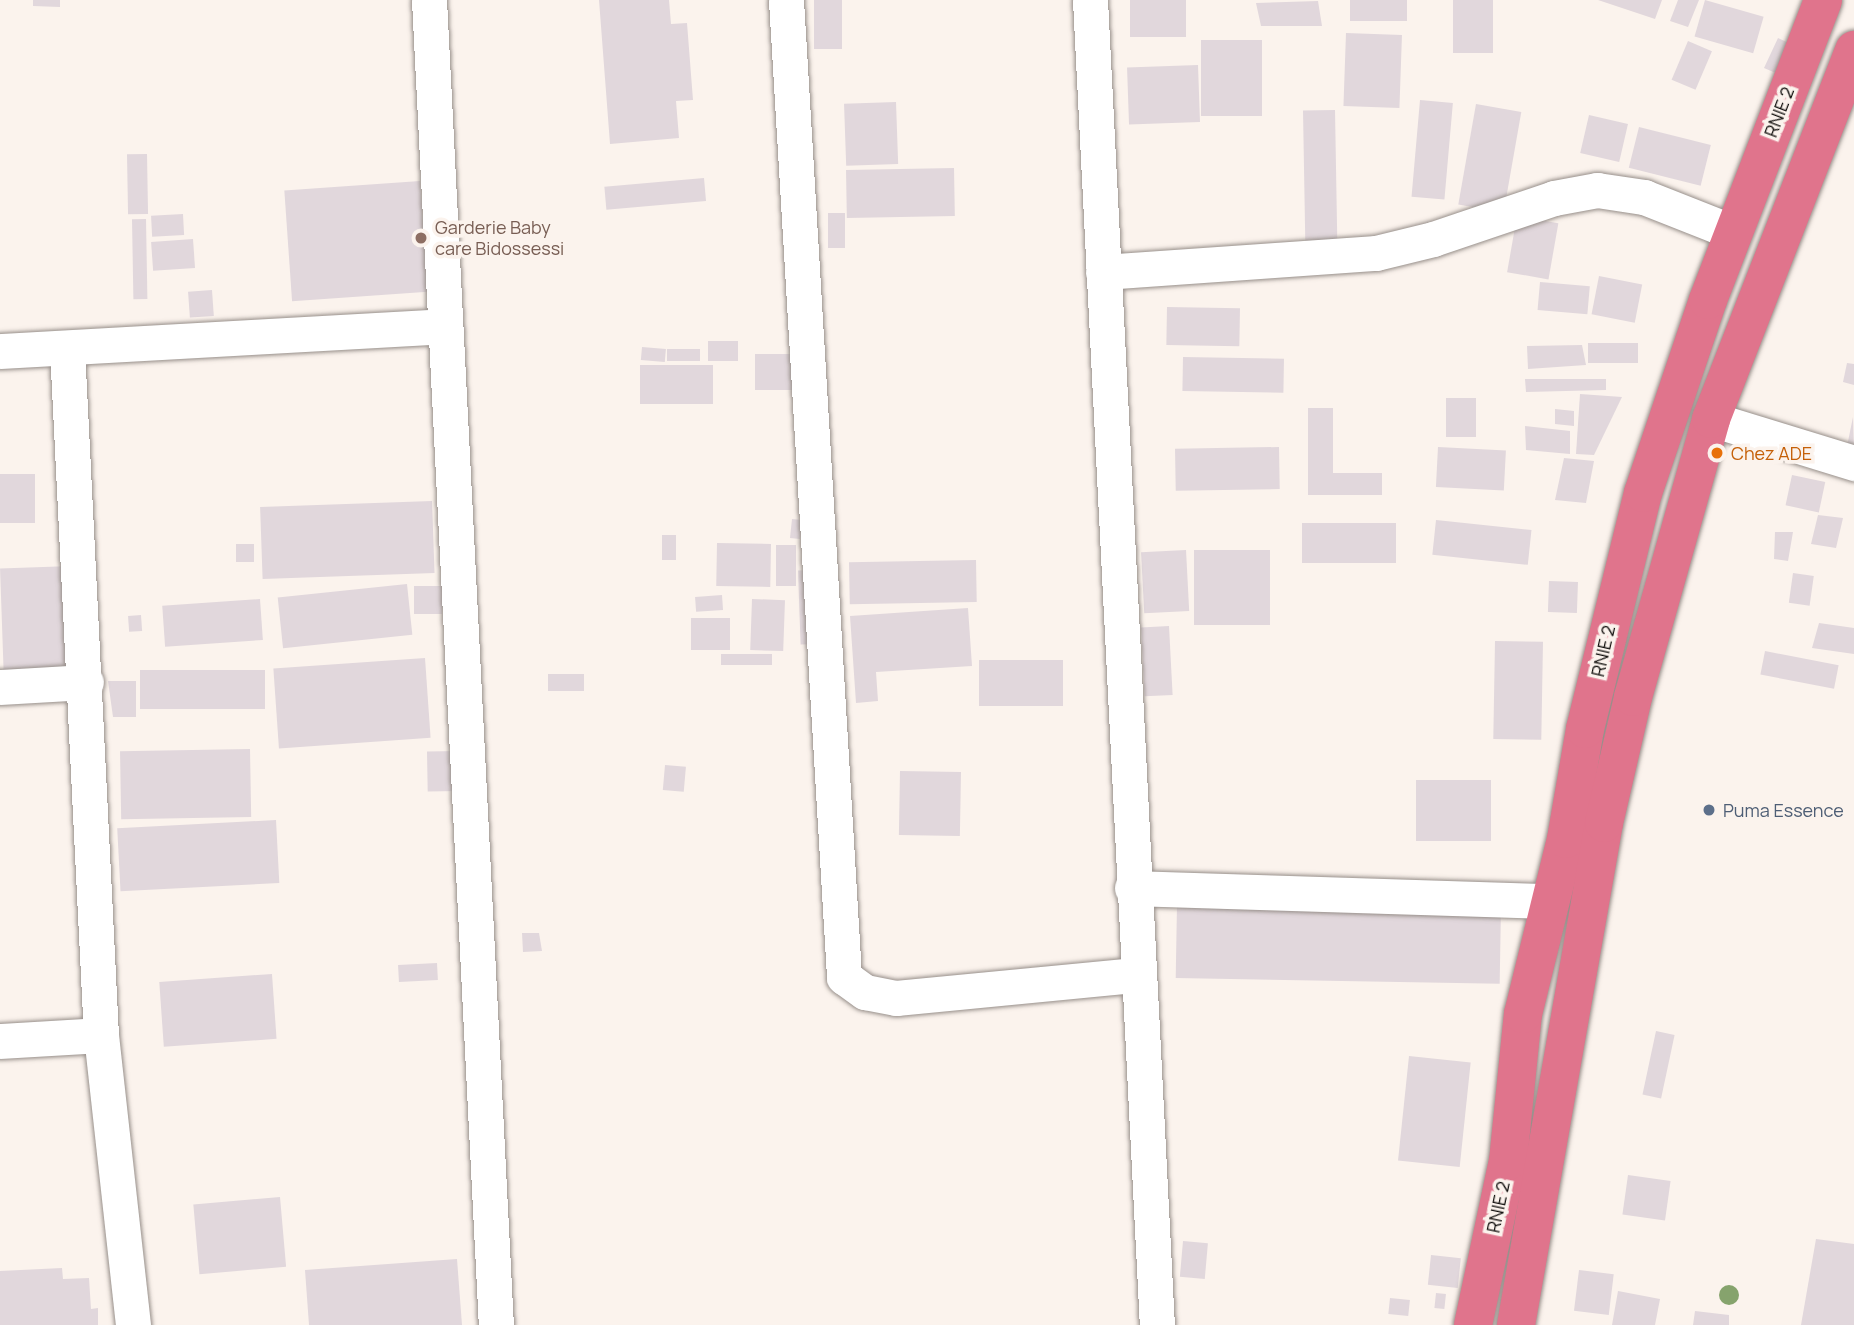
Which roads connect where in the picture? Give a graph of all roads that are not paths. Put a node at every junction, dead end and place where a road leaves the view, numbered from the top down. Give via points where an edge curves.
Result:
1 (429, 0) edge
2 (786, 0) edge
3 (1090, 0) edge
4 (1823, 0) edge
5 (1854, 50) edge
6 (1733, 232) junction
7 (1103, 272) junction
8 (443, 326) junction
9 (67, 348) junction
10 (0, 351) edge
11 (1711, 419) junction
12 (1854, 463) edge
13 (86, 682) junction
14 (0, 687) edge
15 (1132, 888) junction
16 (1548, 901) junction
17 (1136, 975) junction
18 (101, 1035) junction
19 (0, 1041) edge
20 (133, 1325) edge
21 (496, 1325) edge
22 (1157, 1325) edge
23 (1473, 1325) edge
24 (1516, 1325) edge

1 - 8 street
2 - 17 street via 844,977 865,992 896,998
3 - 7 street
4 - 6 highway, RNIE 2 / RNIE 2
5 - 11 highway
6 - 7 street via 1644,197 1597,190 1554,198 1376,253
6 - 16 highway, RNIE 2 / RNIE 2 via 1643,493
7 - 15 street
8 - 9 street
8 - 21 street
9 - 10 street
9 - 13 street
11 - 12 street
11 - 24 highway via 1633,697 1604,822
13 - 14 street
13 - 18 street
15 - 16 street
15 - 17 street
16 - 23 highway, RNIE 2 / RNIE 2 via 1523,1014 1508,1161
17 - 22 street
18 - 19 street
18 - 20 street

